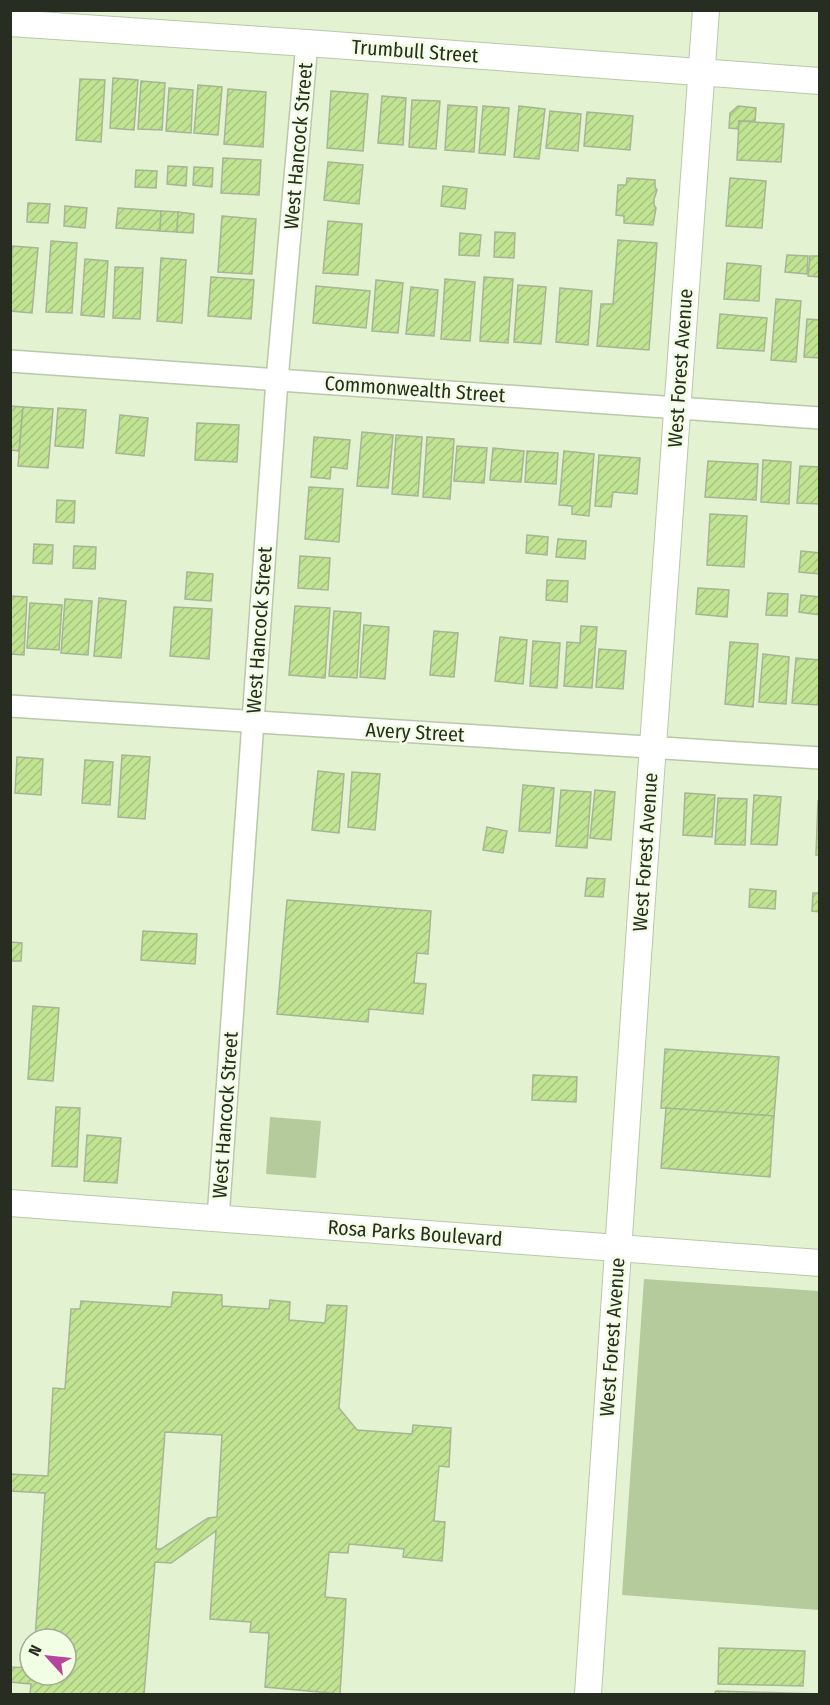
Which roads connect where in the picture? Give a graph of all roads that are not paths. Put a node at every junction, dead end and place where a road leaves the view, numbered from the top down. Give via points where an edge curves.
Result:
1 (706, 10) edge
2 (10, 23) edge
3 (307, 43) junction
4 (700, 73) junction
5 (819, 81) edge
6 (10, 361) edge
7 (277, 380) junction
8 (677, 408) junction
9 (819, 418) edge
10 (10, 706) edge
11 (252, 723) junction
12 (653, 746) junction
13 (819, 758) edge
14 (10, 1203) edge
15 (218, 1219) junction
16 (618, 1248) junction
17 (819, 1263) edge
18 (588, 1695) edge

1 - 4 street, West Forest Avenue
2 - 3 street, Trumbull Street
3 - 4 street, Trumbull Street
3 - 7 street, West Hancock Street
4 - 5 street, Trumbull Street
4 - 8 street, West Forest Avenue
6 - 7 street, Commonwealth Street
7 - 8 street, Commonwealth Street
7 - 11 street, West Hancock Street
8 - 9 street, Commonwealth Street
8 - 12 street, West Forest Avenue
10 - 11 street, Avery Street
11 - 12 street, Avery Street
11 - 15 street, West Hancock Street
12 - 13 street, Avery Street
12 - 16 street, West Forest Avenue
14 - 15 street, Rosa Parks Boulevard
15 - 16 street, Rosa Parks Boulevard
16 - 17 street, Rosa Parks Boulevard
16 - 18 street, West Forest Avenue

